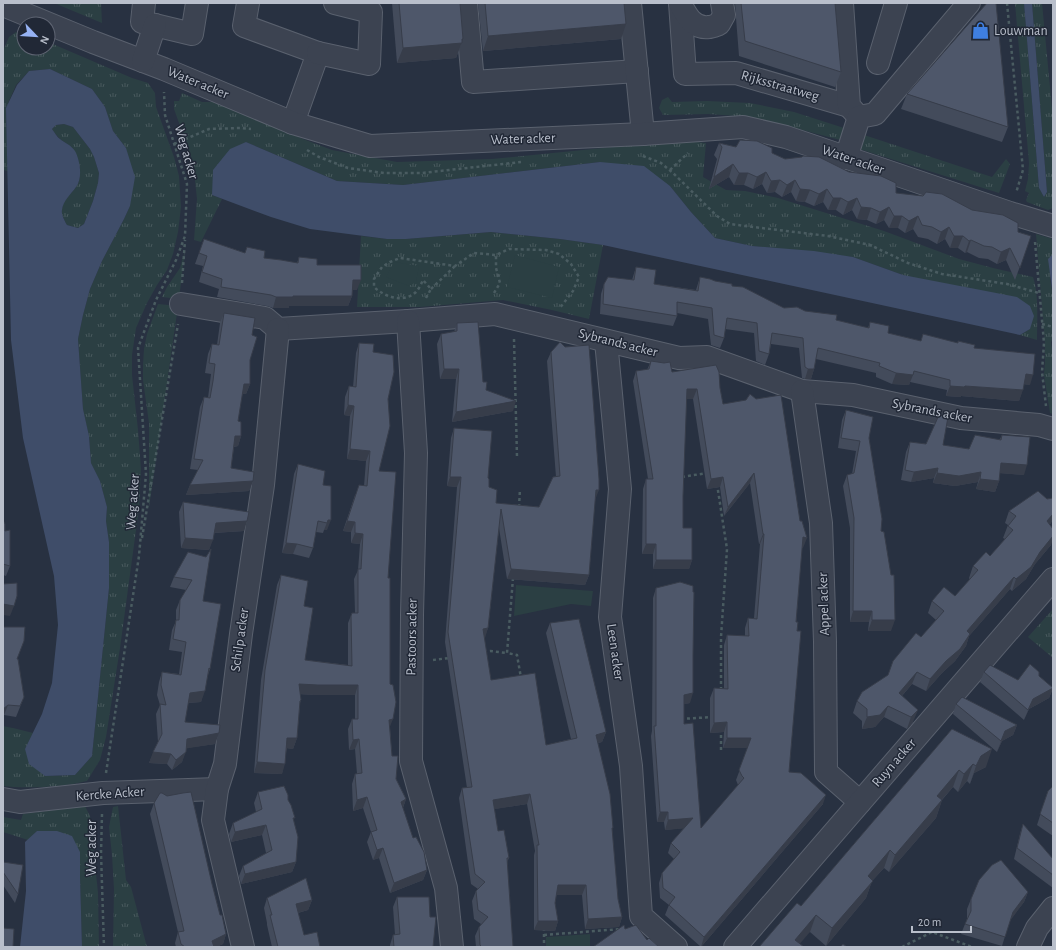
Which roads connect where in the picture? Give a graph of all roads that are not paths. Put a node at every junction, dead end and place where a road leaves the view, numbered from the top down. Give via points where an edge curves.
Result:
1 (144, 3) edge
2 (197, 3) edge
3 (248, 3) edge
4 (335, 3) edge
5 (466, 3) edge
6 (630, 3) edge
7 (680, 3) edge
8 (722, 3) edge
9 (842, 3) edge
10 (896, 3) edge
11 (969, 3) edge
12 (5, 13) edge
13 (155, 25) junction
14 (318, 53) junction
15 (143, 61) junction
16 (878, 63) dead end
17 (637, 71) junction
18 (854, 111) junction
19 (293, 123) junction
20 (643, 134) junction
21 (846, 158) junction
22 (1043, 223) edge
23 (181, 304) road end
24 (416, 321) junction
25 (278, 330) junction
26 (606, 341) junction
27 (802, 391) junction
28 (1051, 428) edge
29 (1053, 579) edge
30 (217, 789) junction
31 (3, 799) edge
32 (860, 802) junction
33 (1053, 908) edge
34 (243, 947) edge
35 (452, 947) edge
36 (676, 947) edge
37 (735, 947) edge
38 (1028, 947) edge

1 - 13 street via 142,22
2 - 13 street via 192,34
3 - 14 street via 244,26
4 - 14 street via 371,12 370,64
5 - 17 street via 473,82
6 - 17 street
7 - 8 street, Rijksstraatweg via 696,25 709,27 719,24 724,15
7 - 18 street, Rijksstraatweg via 685,74 736,73
9 - 18 street
10 - 16 street
11 - 18 street via 875,114
12 - 15 street, Water acker
13 - 15 street
14 - 19 street
15 - 19 street, Water acker
17 - 20 street
18 - 21 street
19 - 20 street, Water acker via 370,146
20 - 21 street, Water acker via 743,127
21 - 22 street, Water acker
23 - 25 street via 265,318
24 - 25 street, Sybrands acker
24 - 26 street, Sybrands acker via 495,314
24 - 35 street, Pastoors acker via 411,761 446,888
25 - 30 street, Schilp acker via 263,485 240,634 225,764
26 - 27 street, Sybrands acker via 679,358 707,357
26 - 36 street, Leen acker via 620,489 610,617 631,766 641,916
27 - 28 street, Sybrands acker via 854,395 961,418
27 - 32 street, Appel acker via 821,523 826,772
29 - 32 street, Ruyn acker
30 - 31 street, Kercke Acker via 103,794 20,802
30 - 34 street, Schilp acker via 213,820
32 - 37 street, Ruyn acker
33 - 38 street via 1037,928

